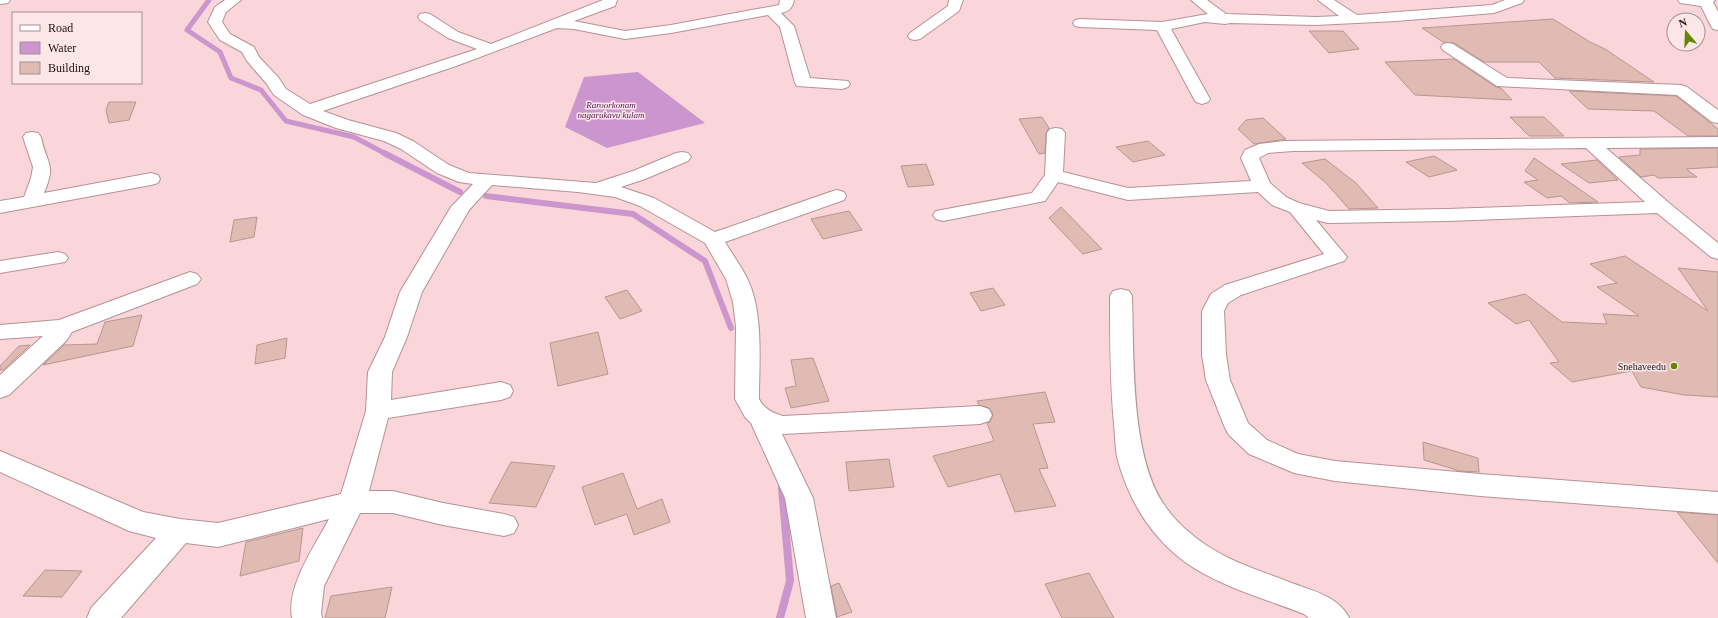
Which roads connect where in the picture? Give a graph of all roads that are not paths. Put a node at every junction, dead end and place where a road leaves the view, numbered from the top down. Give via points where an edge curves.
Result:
1 (0, 0) edge
2 (3, 0) edge
3 (234, 0) edge
4 (610, 0) edge
5 (788, 0) edge
6 (956, 0) edge
7 (1198, 0) edge
8 (1325, 0) edge
9 (1450, 0) edge
10 (1517, 0) edge
11 (1685, 0) edge
12 (1707, 1) edge
13 (771, 11) junction
14 (1467, 11) junction
15 (425, 17) dead end
16 (1354, 19) junction
17 (1225, 20) junction
18 (1080, 23) dead end
19 (555, 24) junction
20 (1162, 26) junction
21 (1718, 26) edge
22 (916, 36) dead end
23 (1448, 47) dead end
24 (489, 48) junction
25 (842, 84) dead end
26 (1202, 99) dead end
27 (309, 111) junction
28 (1718, 118) edge
29 (1056, 133) dead end
30 (32, 137) dead end
31 (1589, 142) junction
32 (1718, 142) edge
33 (682, 157) dead end
34 (1054, 175) junction
35 (151, 179) dead end
36 (487, 180) junction
37 (1262, 186) junction
38 (598, 188) junction
39 (837, 196) dead end
40 (31, 202) junction
41 (0, 207) edge
42 (1662, 207) junction
43 (1297, 209) junction
44 (943, 215) dead end
45 (713, 239) junction
46 (1718, 254) edge
47 (58, 258) dead end
48 (0, 267) edge
49 (190, 279) dead end
50 (1121, 296) dead end
51 (63, 327) junction
52 (0, 332) edge
53 (0, 389) edge
54 (501, 391) dead end
55 (378, 411) junction
56 (980, 415) dead end
57 (762, 419) junction
58 (0, 461) edge
59 (352, 502) junction
60 (1718, 503) edge
61 (504, 525) dead end
62 (180, 531) junction
63 (102, 618) edge
64 (307, 618) edge
65 (821, 618) edge
66 (1334, 618) edge

1 - 2 street
3 - 27 street via 220,10 215,22 225,37 249,50 252,58 280,92
4 - 19 street via 610,3 588,9
5 - 13 street via 786,6
6 - 22 street via 954,8
7 - 17 street
8 - 16 street
9 - 14 street
10 - 14 street via 1494,8
11 - 12 street
12 - 21 street
13 - 19 street via 625,35
13 - 25 street via 787,26 803,83
14 - 16 street
15 - 24 street via 453,35
16 - 17 street
17 - 20 street via 1205,18
18 - 20 street
19 - 24 street
20 - 26 street
23 - 28 street via 1503,83 1681,90
24 - 27 street via 434,70
27 - 36 street via 342,124 390,137 443,169 466,178
29 - 34 street
30 - 40 street via 34,150 42,164 40,183
31 - 32 street
31 - 37 street via 1266,148 1255,151 1250,158
31 - 42 street
33 - 38 street
34 - 37 street via 1128,194
34 - 44 street via 1038,197
35 - 40 street
36 - 38 street
36 - 55 street via 461,207 411,292 396,337 380,372
37 - 43 street via 1279,202
38 - 45 street via 647,202
39 - 45 street
40 - 41 street
42 - 43 street via 1328,217
42 - 46 street
43 - 60 street via 1337,257 1233,290 1219,299 1213,311 1214,355 1218,380 1238,428 1258,447 1294,463 1335,471
45 - 57 street via 737,279 744,302 748,327 747,399 751,409
47 - 48 street
49 - 51 street
50 - 66 street via 1123,391 1130,456 1154,514 1173,535 1196,554 1226,571 1315,606
51 - 52 street
51 - 53 street via 58,336
54 - 55 street
55 - 59 street
56 - 57 street via 783,425
57 - 65 street via 799,498
58 - 62 street via 139,523
59 - 61 street via 393,502
59 - 62 street via 218,535
59 - 64 street via 309,586
62 - 63 street

